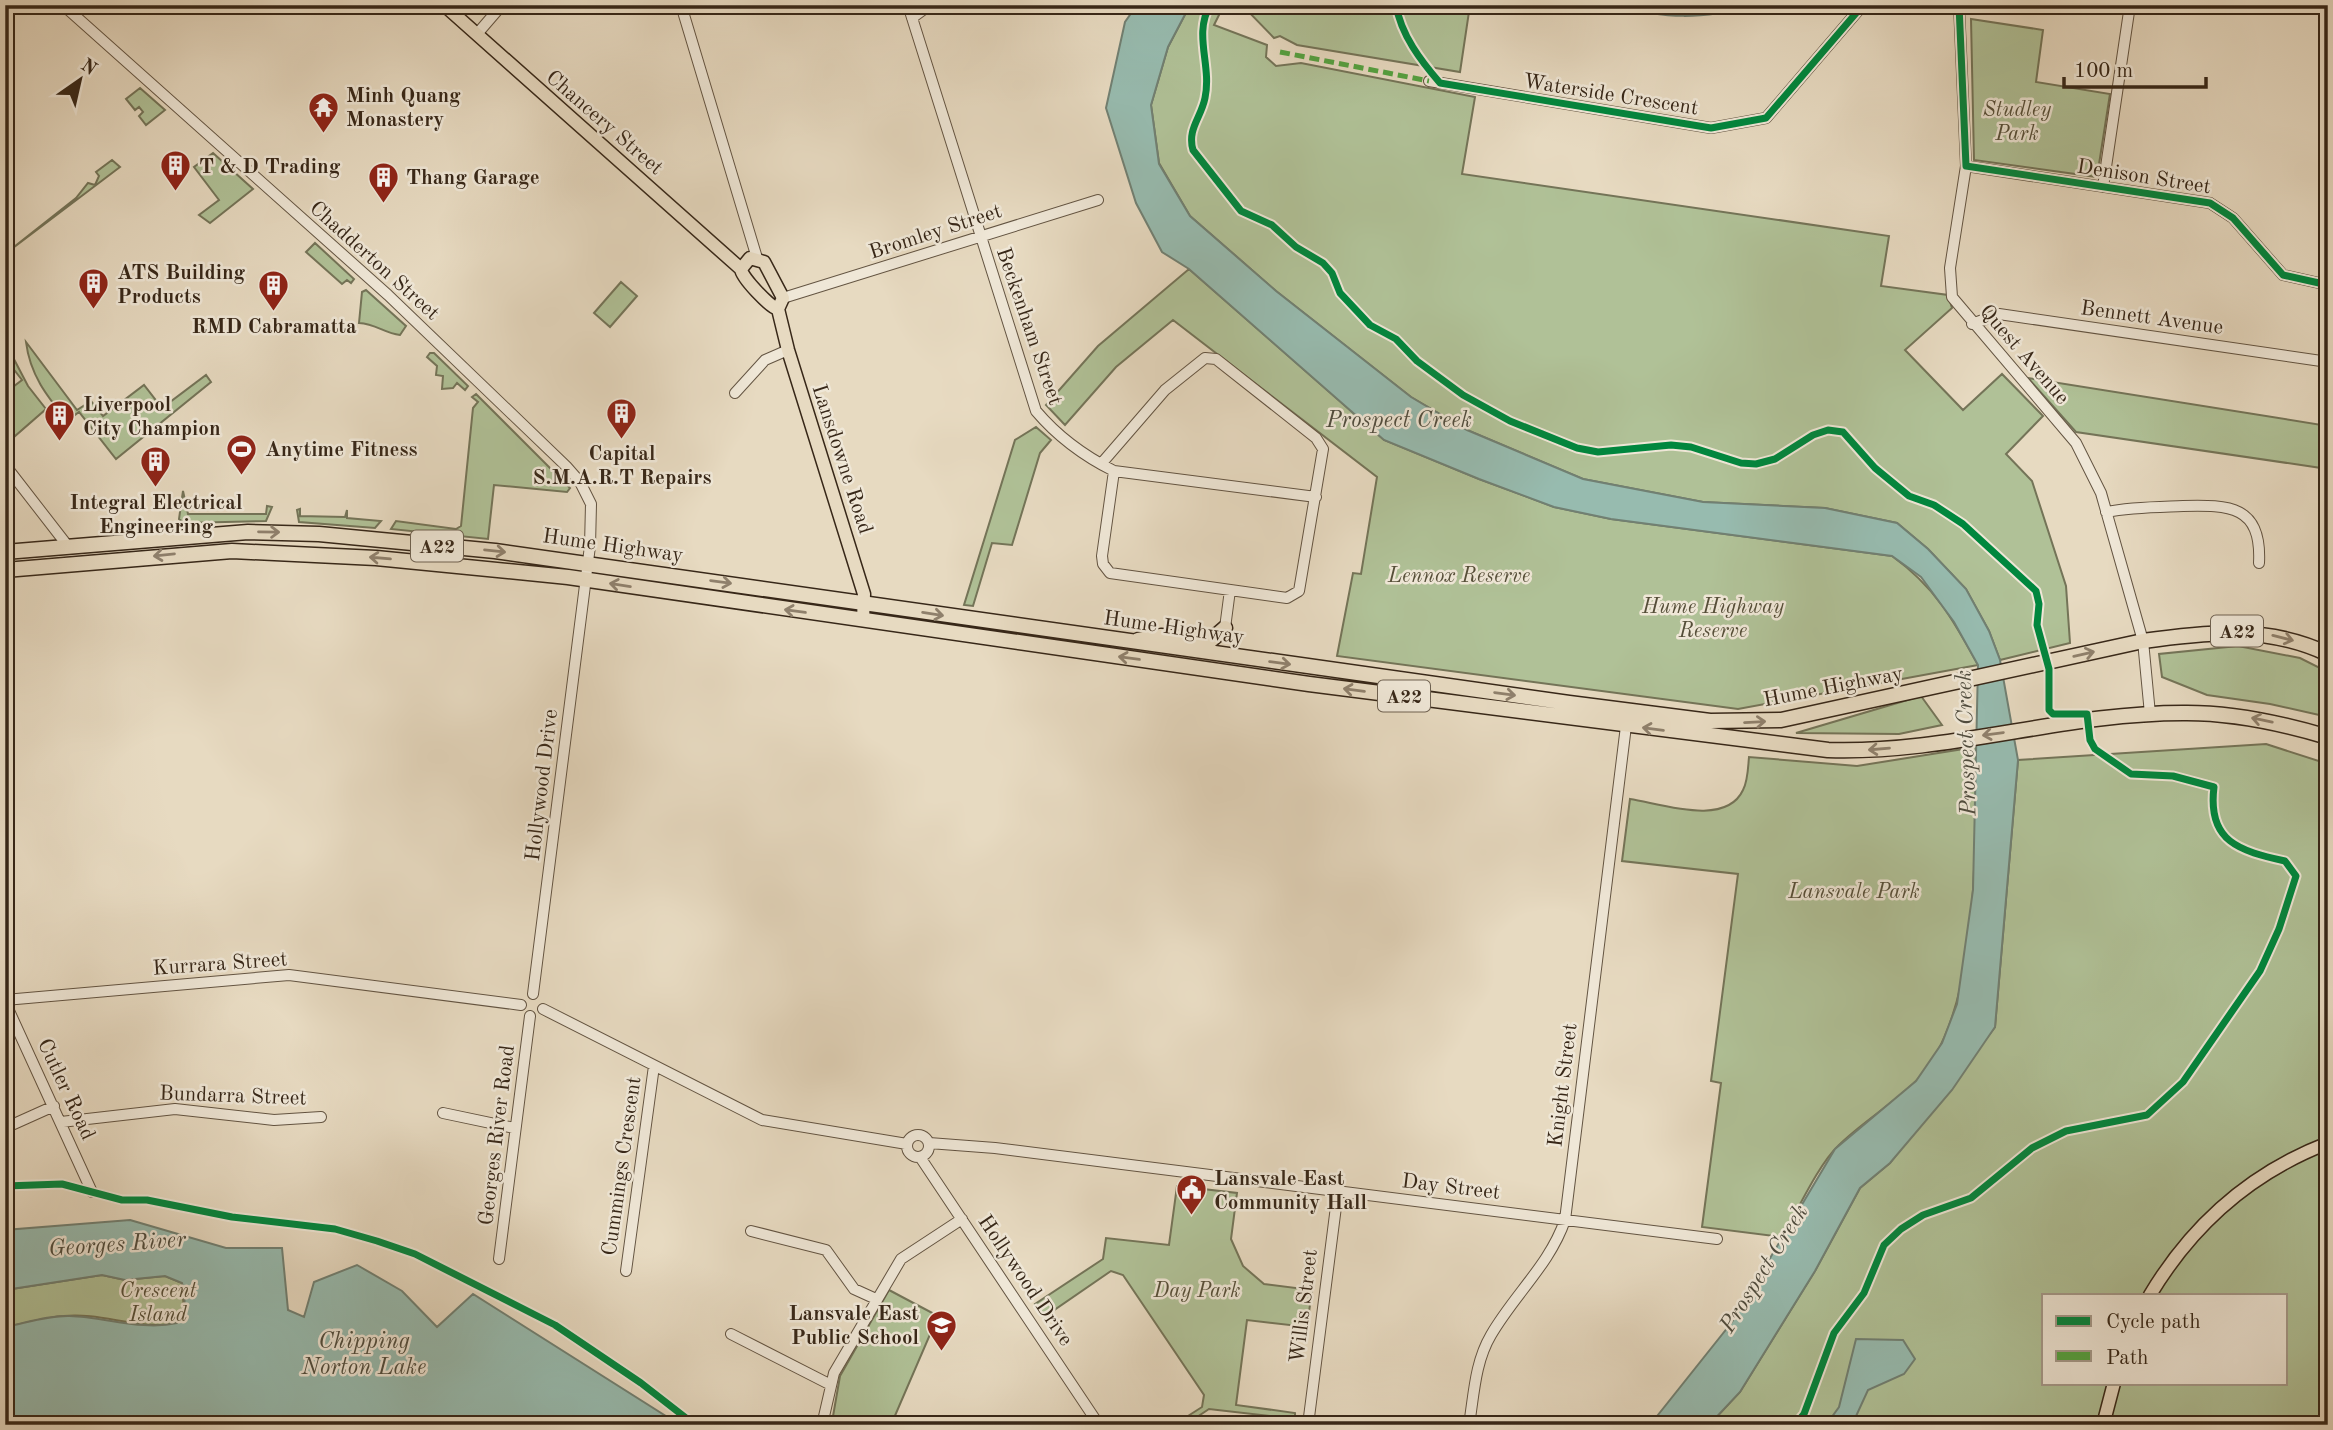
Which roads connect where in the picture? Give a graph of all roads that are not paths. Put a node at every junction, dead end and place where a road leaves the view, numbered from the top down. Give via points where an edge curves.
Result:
1 (63, 5) edge
2 (444, 5) edge
3 (502, 5) edge
4 (681, 5) edge
5 (908, 5) edge
6 (930, 5) edge
7 (1863, 5) edge
8 (1959, 5) edge
9 (2130, 5) edge
10 (912, 18) junction
11 (477, 34) junction
12 (1429, 80) dead end
13 (1966, 166) junction
14 (2103, 187) junction
15 (1098, 200) dead end
16 (978, 236) junction
17 (757, 258) junction
18 (741, 269) junction
19 (2328, 285) edge
20 (781, 303) junction
21 (1972, 324) junction
22 (788, 350) junction
23 (2328, 362) edge
24 (735, 393) dead end
25 (1101, 464) junction
26 (5, 465) edge
27 (1114, 471) junction
28 (1316, 497) junction
29 (2106, 512) junction
30 (67, 545) junction
31 (5, 551) edge
32 (588, 562) junction
33 (2259, 563) dead end
34 (5, 570) edge
35 (586, 580) junction
36 (1230, 590) junction
37 (866, 603) junction
38 (863, 620) junction
39 (1225, 628) junction
40 (2143, 640) junction
41 (1131, 643) junction
42 (2328, 654) edge
43 (1241, 658) junction
44 (2150, 714) junction
45 (1626, 726) junction
46 (2328, 737) edge
47 (533, 994) junction
48 (5, 1001) edge
49 (521, 1005) junction
50 (543, 1009) junction
51 (530, 1016) junction
52 (654, 1066) junction
53 (54, 1106) junction
54 (443, 1113) dead end
55 (321, 1117) dead end
56 (61, 1122) junction
57 (5, 1128) edge
58 (514, 1128) junction
59 (929, 1143) junction
60 (2328, 1143) edge
61 (906, 1144) junction
62 (919, 1157) junction
63 (1338, 1191) junction
64 (92, 1192) dead end
65 (962, 1219) junction
66 (1564, 1220) junction
67 (751, 1231) dead end
68 (1717, 1239) dead end
69 (499, 1259) dead end
70 (626, 1271) dead end
71 (2151, 1294) edge
72 (876, 1299) junction
73 (730, 1334) dead end
74 (2114, 1384) edge
75 (831, 1385) junction
76 (822, 1425) edge
77 (1099, 1425) edge
78 (1308, 1425) edge
79 (1469, 1425) edge
80 (2103, 1425) edge

1 - 32 street, Chadderton Street via 388,295 566,466 591,504
2 - 11 main road, Chancery Street
3 - 11 street
4 - 17 street
5 - 10 street, Beckenham Street
6 - 10 street
7 - 12 street, Waterside Crescent via 1766,118 1711,128
8 - 13 street, Quest Avenue
9 - 14 street
10 - 16 street, Beckenham Street
11 - 18 main road, Chancery Street
13 - 14 street, Denison Street
13 - 21 street, Quest Avenue via 1950,268 1952,297
14 - 19 street, Denison Street via 2219,206 2283,275
15 - 16 street, Bromley Street
16 - 20 street, Bromley Street
16 - 25 street, Beckenham Street via 1036,411 1052,430
17 - 18 main road via 747,259
17 - 20 main road, Lansdowne Road via 766,264
18 - 20 main road, Chancery Street via 743,278 772,307
20 - 22 main road, Lansdowne Road
21 - 23 street, Bennett Avenue via 1998,314
21 - 29 street, Quest Avenue via 2076,443
22 - 24 street via 765,359
22 - 37 main road, Lansdowne Road
25 - 27 street, Beckenham Street
25 - 28 street via 1165,390 1205,358 1216,359 1316,438 1323,449
26 - 30 street
27 - 28 street, Beckenham Street
27 - 36 street via 1102,556 1110,573
28 - 36 street via 1299,591 1287,598
29 - 33 street via 2136,507 2231,507 2246,516 2256,532
29 - 40 street, Quest Avenue
30 - 31 highway, Hume Highway / A22
30 -> 32 highway, Hume Highway / A22 via 269,532
32 - 35 street, Chadderton Street
32 -> 37 highway, Hume Highway / A22
35 -> 34 highway, Hume Highway / A22 via 280,551 183,553
38 -> 35 highway, Hume Highway / A22
35 - 47 street, Hollywood Drive
36 - 39 street
37 - 38 main road, Lansdowne Road
37 -> 41 highway, Hume Highway / A22
45 -> 38 highway, Hume Highway / A22
39 - 41 highway via 1210,642 1161,636
39 - 43 highway via 1230,646
40 -> 42 highway, Hume Highway / A22 via 2257,632
43 -> 40 highway, Hume Highway / A22 via 1734,723 1802,716
40 - 44 street, Quest Avenue
41 - 43 highway, Hume Highway / A22
44 -> 45 highway, Hume Highway / A22 via 1875,750 1828,750
46 -> 44 highway, Hume Highway / A22 via 2247,717
45 - 66 street, Knight Street
47 - 49 street
47 - 50 street via 541,999
48 - 49 street, Kurrara Street via 289,975
48 - 53 street, Cutler Road
49 - 51 street
50 - 51 street
50 - 52 street
51 - 58 street, Georges River Road
52 - 61 street via 762,1120
52 - 70 street, Cummings Crescent
53 - 56 street, Cutler Road
53 - 57 street
54 - 58 street
55 - 56 street, Bundarra Street via 274,1120 175,1109
56 - 64 street, Cutler Road
58 - 69 street, Georges River Road
59 - 61 street via 918,1134
59 - 62 street via 926,1154
59 - 63 street, Day Street
60 - 71 main road via 2234,1194 2174,1256
61 - 62 street via 910,1154
62 - 65 street, Hollywood Drive
63 - 66 street, Day Street
63 - 78 street, Willis Street
65 - 72 street via 901,1259
65 - 77 street, Hollywood Drive
66 - 68 street, Day Street
66 - 79 street, Knight Street via 1556,1244 1491,1334 1479,1359
67 - 72 street via 826,1250 855,1289
72 - 75 street
73 - 75 street
74 - 80 main road
75 - 76 street

